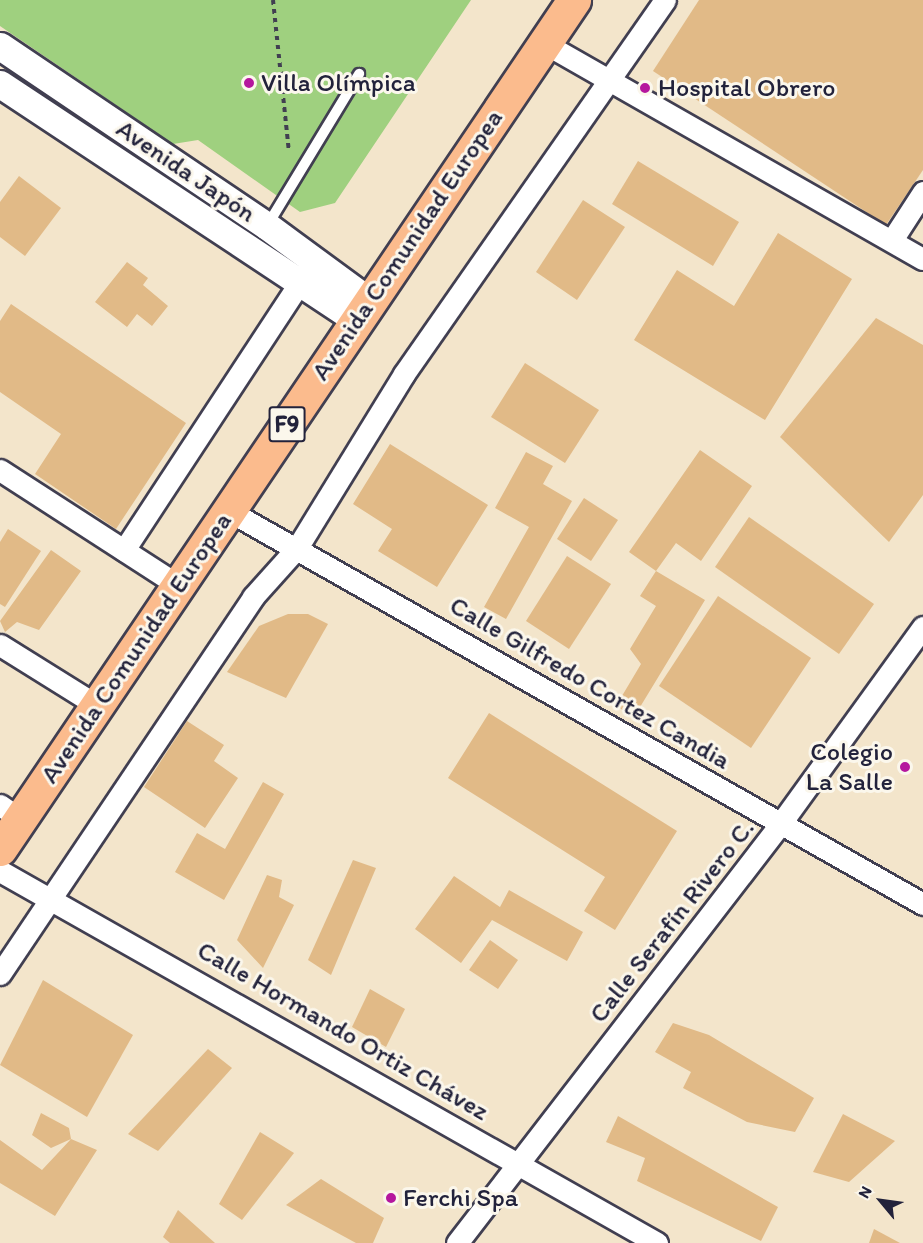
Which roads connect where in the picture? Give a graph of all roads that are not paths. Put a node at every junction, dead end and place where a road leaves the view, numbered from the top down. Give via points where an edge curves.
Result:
1 (574, 0) edge
2 (665, 0) edge
3 (544, 43) junction
4 (0, 46) edge
5 (359, 74) dead end
6 (611, 80) junction
7 (0, 84) edge
8 (923, 192) edge
9 (267, 226) junction
10 (892, 240) junction
11 (923, 259) edge
12 (315, 261) junction
13 (298, 284) junction
14 (362, 310) junction
15 (0, 470) edge
16 (229, 511) junction
17 (297, 548) junction
18 (124, 550) junction
19 (179, 586) junction
20 (923, 627) edge
21 (0, 645) edge
22 (98, 706) junction
23 (10, 812) edge
24 (781, 823) junction
25 (0, 849) edge
26 (0, 871) edge
27 (53, 897) junction
28 (923, 904) edge
29 (0, 974) edge
30 (519, 1163) junction
31 (457, 1243) edge
32 (657, 1243) edge

1 - 3 highway, Avenida Comunidad Europea / F9
2 - 6 street
3 - 6 street
3 - 14 highway, Avenida Comunidad Europea / F9
4 - 9 street, Avenida Japón
5 - 9 lane via 292,178
6 - 10 street
6 - 17 street via 404,374
7 - 13 street, Avenida Japón
8 - 10 street
9 - 12 street, Avenida Japón
10 - 11 street
12 - 13 street
12 - 14 street, Avenida Japón
13 - 14 street, Avenida Japón
13 - 18 street
14 - 16 highway, Avenida Comunidad Europea / F9
15 - 18 street
16 - 17 street, Calle Gilfredo Cortez Candia
16 - 19 highway, Avenida Comunidad Europea / F9
17 - 24 street, Calle Gilfredo Cortez Candia
17 - 27 street via 253,597
18 - 19 street
19 - 22 highway, Avenida Comunidad Europea / F9
20 - 24 street, Calle Serafín Rivero C.
21 - 22 street
22 - 23 highway, Avenida Comunidad Europea / F9
23 - 25 highway, Avenida Comunidad Europea / F9
24 - 28 street, Calle Gilfredo Cortez Candia
24 - 30 street, Calle Serafín Rivero C.
26 - 27 street, Calle Hormando Ortiz Chávez
27 - 29 street
27 - 30 street, Calle Hormando Ortiz Chávez
30 - 31 street, Calle Serafín Rivero C.
30 - 32 street, Calle Hormando Ortiz Chávez

